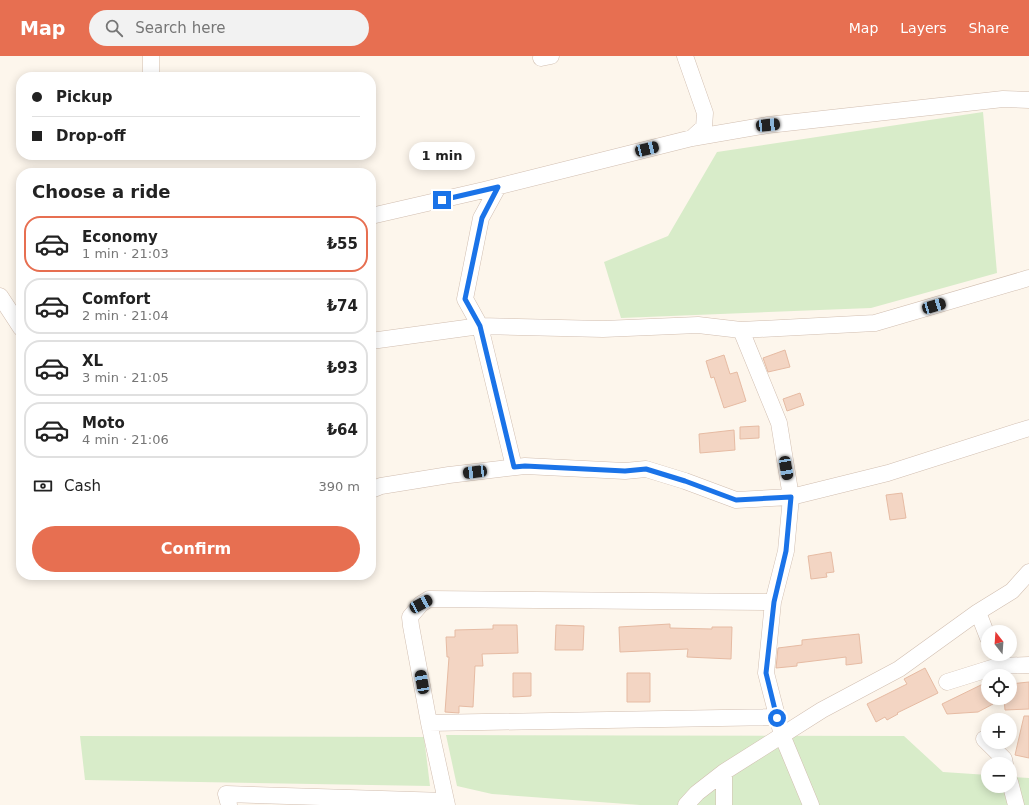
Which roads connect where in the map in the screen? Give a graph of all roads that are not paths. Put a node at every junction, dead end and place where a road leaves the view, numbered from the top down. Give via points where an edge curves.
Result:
1 (150, 56) edge
2 (685, 56) edge
3 (151, 72) edge
4 (1029, 100) edge
5 (692, 138) junction
6 (498, 187) junction
7 (376, 215) edge
8 (1028, 282) edge
9 (0, 296) edge
10 (16, 320) edge
11 (480, 326) junction
12 (741, 330) junction
13 (376, 340) edge
14 (1029, 428) edge
15 (514, 467) junction
16 (376, 488) edge
17 (791, 497) junction
18 (1029, 572) edge
19 (774, 602) junction
20 (978, 612) junction
21 (983, 625) edge
22 (994, 661) edge
23 (1003, 661) edge
24 (1029, 665) edge
25 (947, 682) dead end
26 (777, 718) junction
27 (429, 723) junction
28 (782, 735) junction
29 (994, 749) edge
30 (1002, 757) edge
31 (724, 772) junction
32 (1013, 793) edge
33 (447, 803) edge
34 (229, 805) edge
35 (686, 805) edge
36 (724, 805) edge
37 (811, 805) edge
38 (1016, 805) edge

1 - 3 street
2 - 5 street via 705,113 704,127
4 - 5 street via 1003,100 768,125
5 - 6 street
6 - 7 street
6 - 11 street via 482,218 465,299
8 - 12 street via 875,323
9 - 10 street
11 - 12 street via 603,329 698,325
11 - 13 street
11 - 15 street
12 - 17 street via 779,423
14 - 17 street via 888,473
15 - 16 street
15 - 17 street via 625,471 646,469 736,500
17 - 19 street via 786,551
18 - 20 street via 1012,591
19 - 26 street via 766,673
19 - 27 street via 429,599 410,617
20 - 21 street
20 - 28 street via 899,669 822,710
22 - 25 street
23 - 24 street
26 - 27 street
26 - 28 street
27 - 33 street
28 - 31 street
28 - 37 street
29 - 30 street
31 - 35 street
31 - 36 street
32 - 38 street
33 - 34 street via 226,794

